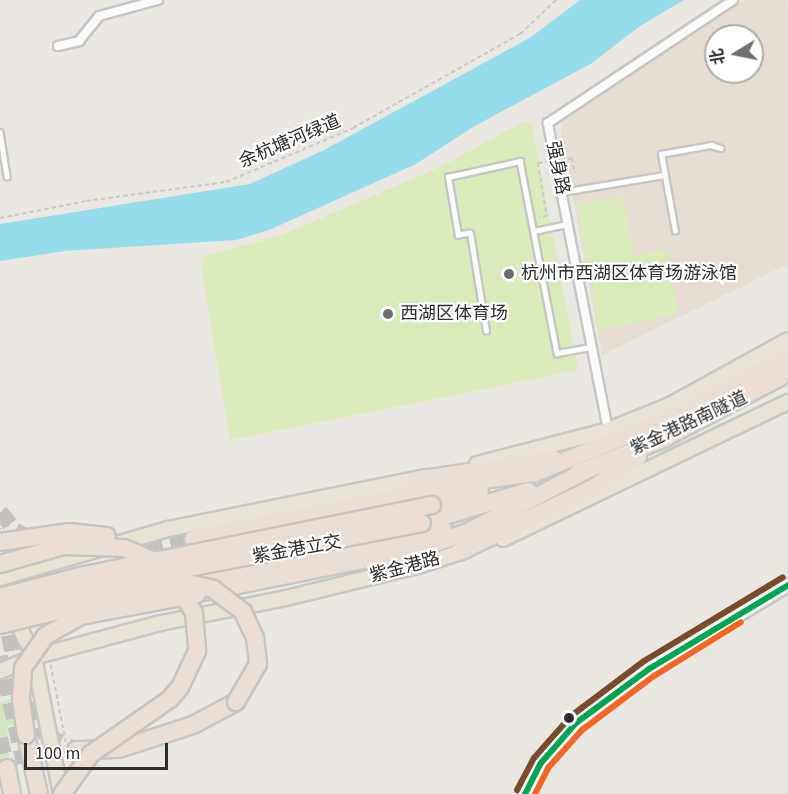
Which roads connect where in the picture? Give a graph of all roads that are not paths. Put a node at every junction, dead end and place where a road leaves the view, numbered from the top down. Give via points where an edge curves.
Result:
1 (158, 0) edge
2 (732, 0) edge
3 (58, 46) dead end
4 (0, 132) edge
5 (721, 148) dead end
6 (664, 175) junction
7 (8, 176) dead end
8 (562, 192) junction
9 (568, 224) junction
10 (534, 231) junction
11 (675, 231) dead end
12 (486, 331) dead end
13 (788, 340) edge
14 (592, 346) junction
15 (788, 356) edge
16 (788, 374) edge
17 (788, 402) edge
18 (608, 430) junction
19 (663, 439) junction
20 (589, 461) junction
21 (535, 473) junction
22 (417, 480) junction
23 (419, 536) junction
24 (0, 542) edge
25 (199, 545) junction
26 (459, 552) junction
27 (0, 564) edge
28 (0, 578) edge
29 (188, 583) junction
30 (788, 585) edge
31 (0, 589) edge
32 (0, 597) edge
33 (0, 611) edge
34 (0, 625) edge
35 (34, 657) junction
36 (0, 671) edge
37 (76, 750) tunnel mouth
38 (24, 763) tunnel mouth
39 (7, 768) tunnel mouth
40 (12, 794) edge
41 (30, 794) edge
42 (39, 794) edge
43 (62, 794) edge
44 (525, 794) edge

1 - 3 street via 99,16 79,41
2 - 8 street, 强身路 via 548,123
4 - 7 lane
5 - 6 lane via 711,145 661,154
6 - 8 lane
6 - 11 lane
8 - 9 street, 强身路
9 - 10 lane
9 - 14 street, 强身路
10 - 12 lane via 520,161 448,177 458,235 470,233
10 - 14 lane via 557,353
13 - 18 main road via 670,405
14 - 18 street, 强身路
15 - 20 highway, 紫金港路南隧道
16 - 19 highway, 紫金港路南隧道
17 - 26 main road, 紫金港路 via 522,531
18 - 22 main road
19 - 20 highway, 紫金港路南隧道
19 - 26 highway via 593,488
20 - 21 highway
20 - 22 highway
20 - 23 highway, 紫金港立交
20 - 23 highway via 550,493 519,504 468,532
21 - 25 highway via 483,480
21 - 25 highway, 紫金港立交, bridge via 432,505
22 - 28 main road via 168,529
23 - 29 highway
23 - 33 highway, 紫金港立交, bridge via 131,579
23 - 42 highway, bridge via 313,573 81,615 51,631 28,657 21,685 26,735
24 - 25 highway, bridge via 87,533 172,552
25 - 32 highway, 紫金港立交, bridge
26 - 35 main road, 紫金港路 via 421,566 161,623
27 - 43 highway, bridge via 64,546 124,548 154,561 171,574 194,613 197,651 180,687 170,699 91,754
29 - 34 highway, bridge via 77,604
29 - 37 highway, bridge via 229,598 250,624 258,664 236,702 192,725 119,749
30 - 44 street via 649,669 576,723 541,763
31 - 35 main road
35 - 36 main road, 紫金港路
35 - 43 main road
38 - 41 highway
39 - 40 highway

